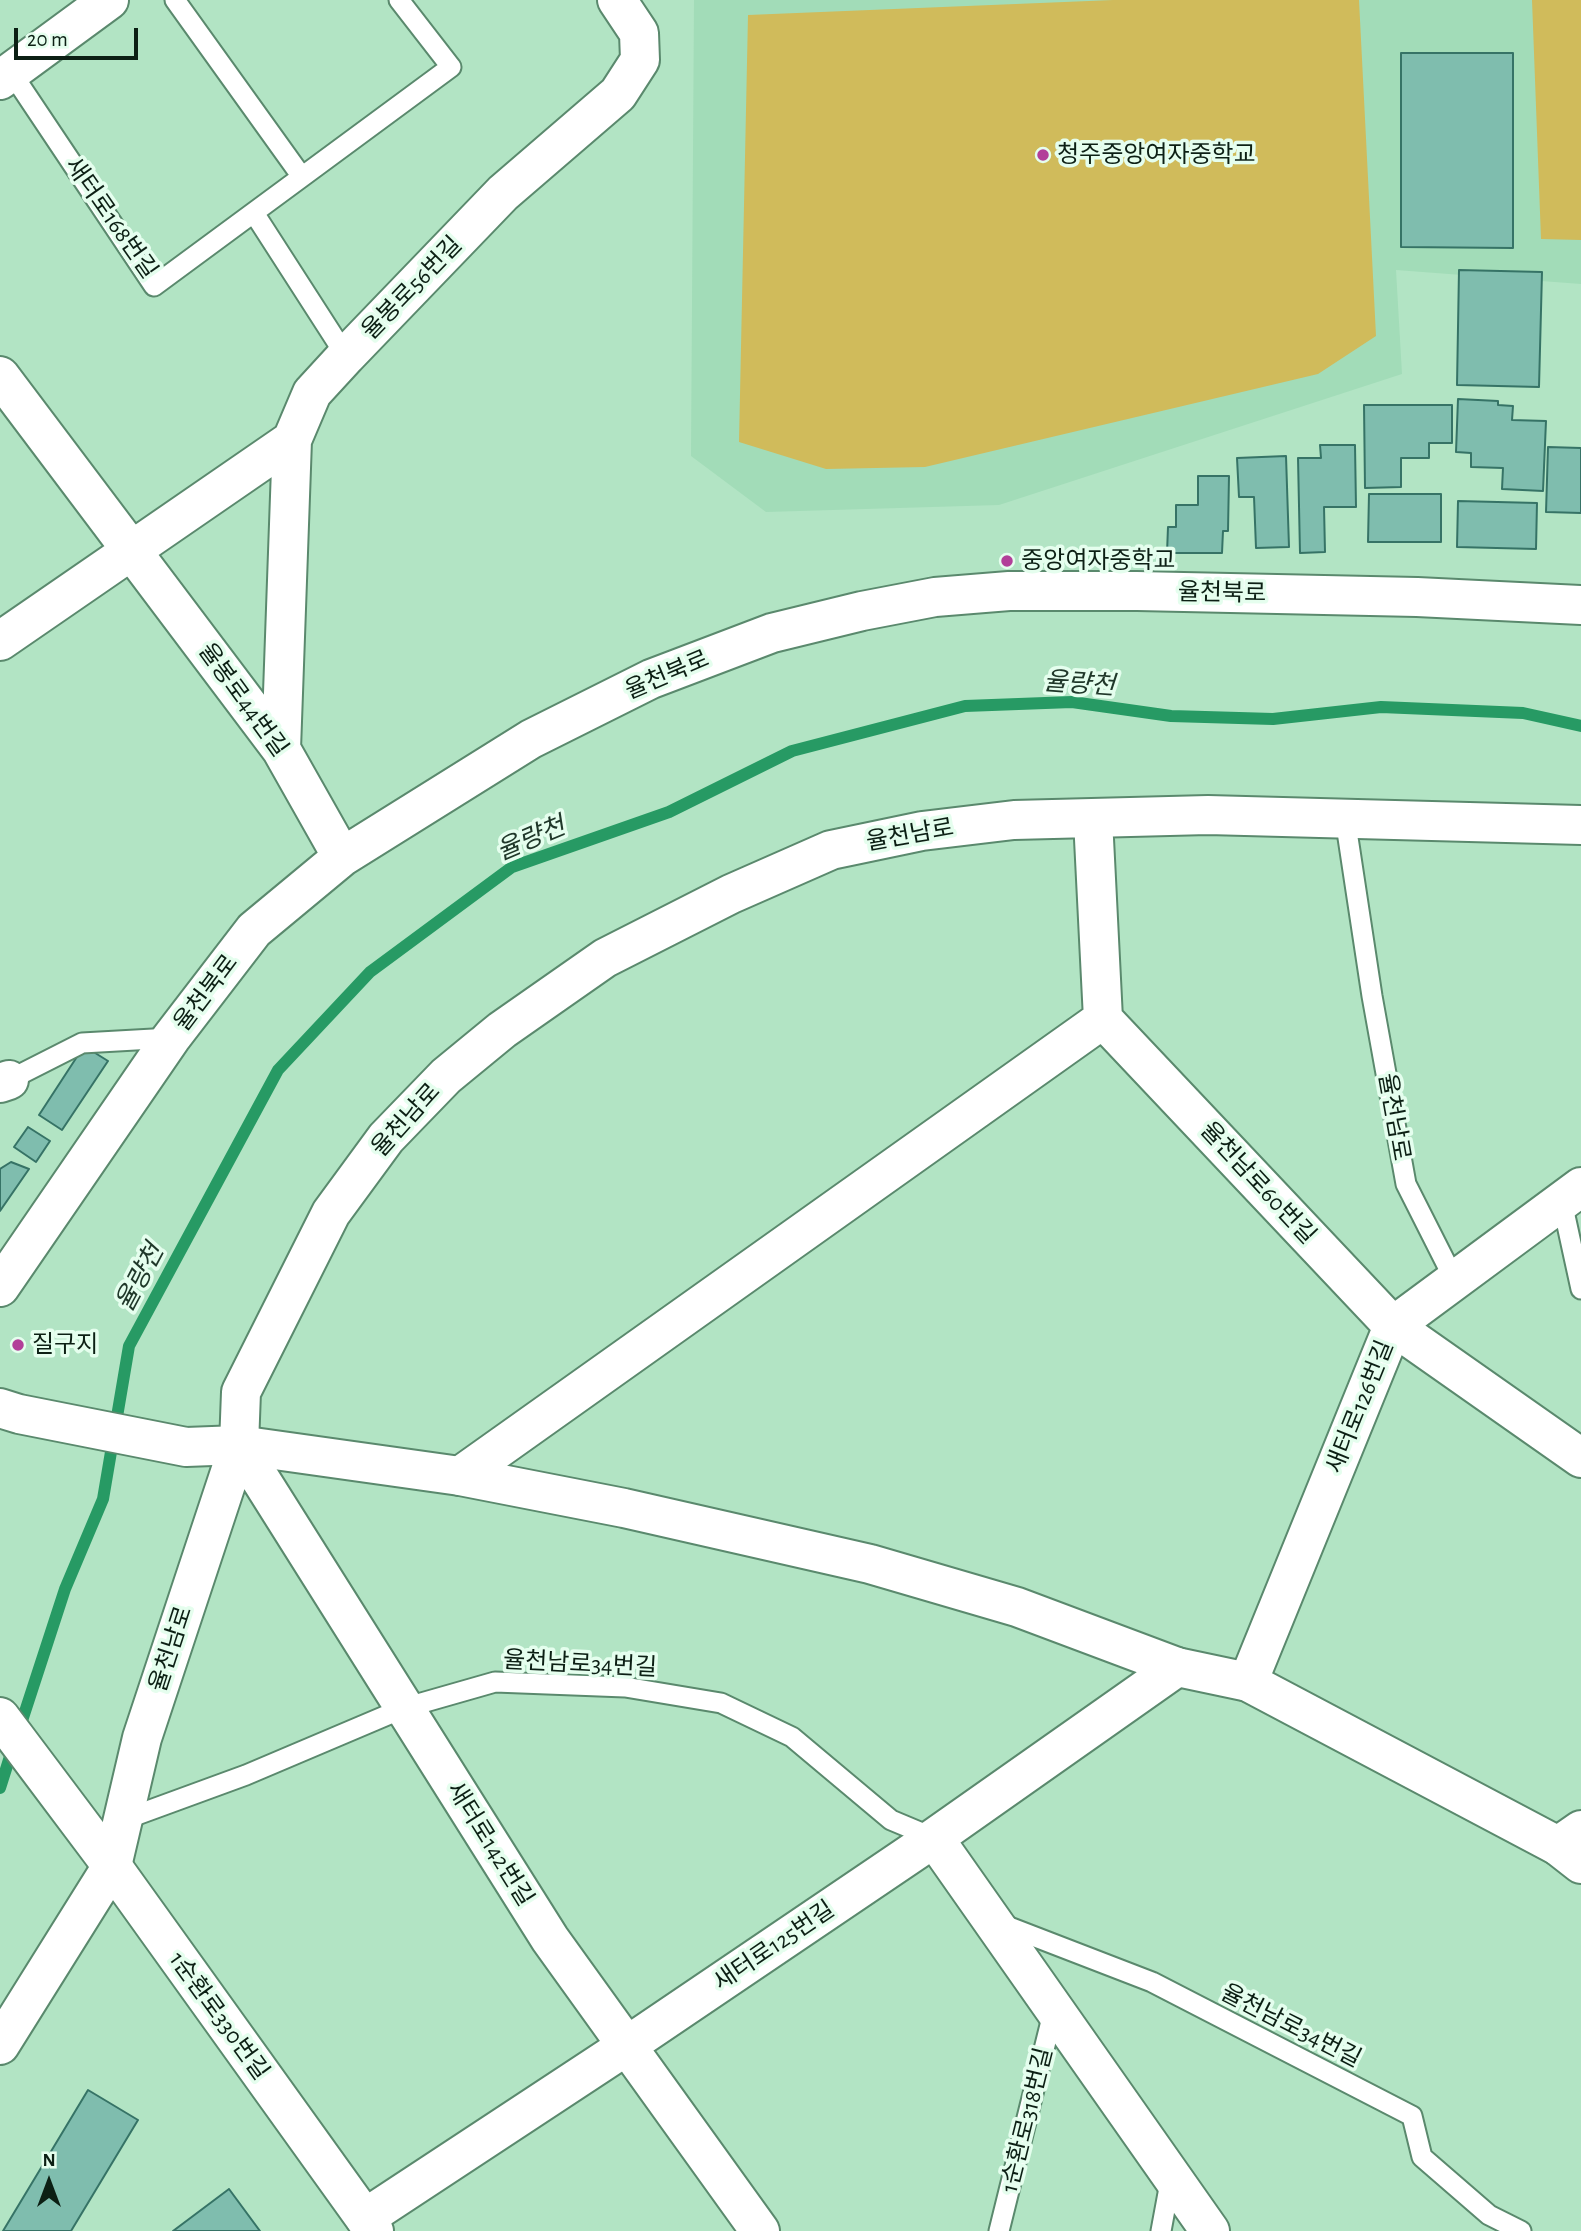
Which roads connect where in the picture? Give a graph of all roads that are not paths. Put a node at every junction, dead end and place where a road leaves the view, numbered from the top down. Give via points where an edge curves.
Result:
1 (109, 0) edge
2 (174, 0) edge
3 (399, 0) edge
4 (617, 0) edge
5 (5, 76) edge
6 (302, 177) junction
7 (254, 212) junction
8 (346, 356) junction
9 (0, 376) edge
10 (292, 440) junction
11 (132, 551) junction
12 (1581, 605) edge
13 (0, 641) edge
14 (281, 749) junction
15 (1345, 818) junction
16 (1093, 819) junction
17 (1581, 825) edge
18 (342, 857) junction
19 (1103, 1019) junction
20 (172, 1038) junction
21 (4, 1081) edge
22 (1571, 1195) edge
23 (1455, 1281) junction
24 (0, 1287) edge
25 (1581, 1289) edge
26 (1394, 1326) junction
27 (9, 1411) edge
28 (239, 1446) junction
29 (1581, 1458) edge
30 (460, 1476) junction
31 (1177, 1667) junction
32 (1248, 1682) junction
33 (404, 1708) junction
34 (0, 1717) edge
35 (123, 1819) junction
36 (934, 1838) junction
37 (1573, 1847) edge
38 (111, 1866) junction
39 (992, 1920) junction
40 (1054, 2009) junction
41 (0, 2045) edge
42 (625, 2047) junction
43 (1171, 2176) junction
44 (369, 2224) edge
45 (760, 2231) edge
46 (999, 2231) edge
47 (1161, 2231) edge
48 (1210, 2231) edge
49 (1521, 2231) edge

1 - 5 street, 새터로168번길
2 - 6 lane
3 - 6 lane, 새터로168번길 via 451,67
4 - 8 street, 율봉로56번길 via 639,33 640,60 618,94 503,192
5 - 7 lane, 새터로168번길 via 154,286
6 - 7 lane, 새터로168번길
7 - 8 lane
8 - 10 street, 율봉로56번길 via 312,393
9 - 11 street, 율봉로44번길
10 - 11 street
10 - 14 street
11 - 13 street
11 - 14 street, 율봉로44번길
12 - 18 street, 율천북로 via 1391,596 1009,591 935,597 862,611 772,633 651,679 531,739
14 - 18 street, 율봉로44번길
15 - 16 street, 율천남로 via 1208,815
15 - 17 street, 율천남로
15 - 23 lane, 율천남로 via 1406,1184
16 - 19 street
16 - 28 street, 율천남로 via 1014,820 922,831 831,850 731,894 606,958 502,1030 446,1076 386,1138 331,1213 242,1392
18 - 20 street, 율천북로 via 254,930
19 - 26 street, 율천남로60번길
19 - 30 street
20 - 21 lane via 82,1043
20 - 24 street, 율천북로
22 - 23 street, 새터로126번길
22 - 25 lane, 새터로126번길
23 - 26 street, 새터로126번길
26 - 29 street, 율천남로60번길
26 - 32 street, 새터로126번길
27 - 28 street via 187,1447
28 - 30 street
28 - 33 street, 새터로142번길
28 - 35 street, 율천남로 via 142,1738
30 - 31 street via 870,1564 1017,1607
31 - 32 street
31 - 36 street, 새터로125번길
32 - 37 street
33 - 35 lane, 율천남로34번길 via 246,1775
33 - 36 lane, 율천남로34번길 via 495,1682 625,1687 721,1703 792,1737 891,1819
33 - 42 street, 새터로142번길 via 550,1939
34 - 38 street, 1순환로330번길
35 - 38 street, 율천남로
36 - 39 street, 1순환로318번길
36 - 42 street, 새터로125번길
38 - 41 street, 율천남로
38 - 44 street, 1순환로330번길
39 - 40 street, 1순환로318번길
39 - 49 lane, 율천남로34번길 via 1152,1982 1412,2116 1422,2157 1489,2215
40 - 43 street, 1순환로318번길
40 - 46 lane, 1순환로318번길
42 - 44 street, 새터로125번길
42 - 45 street, 새터로142번길
43 - 47 lane
43 - 48 street, 1순환로318번길

